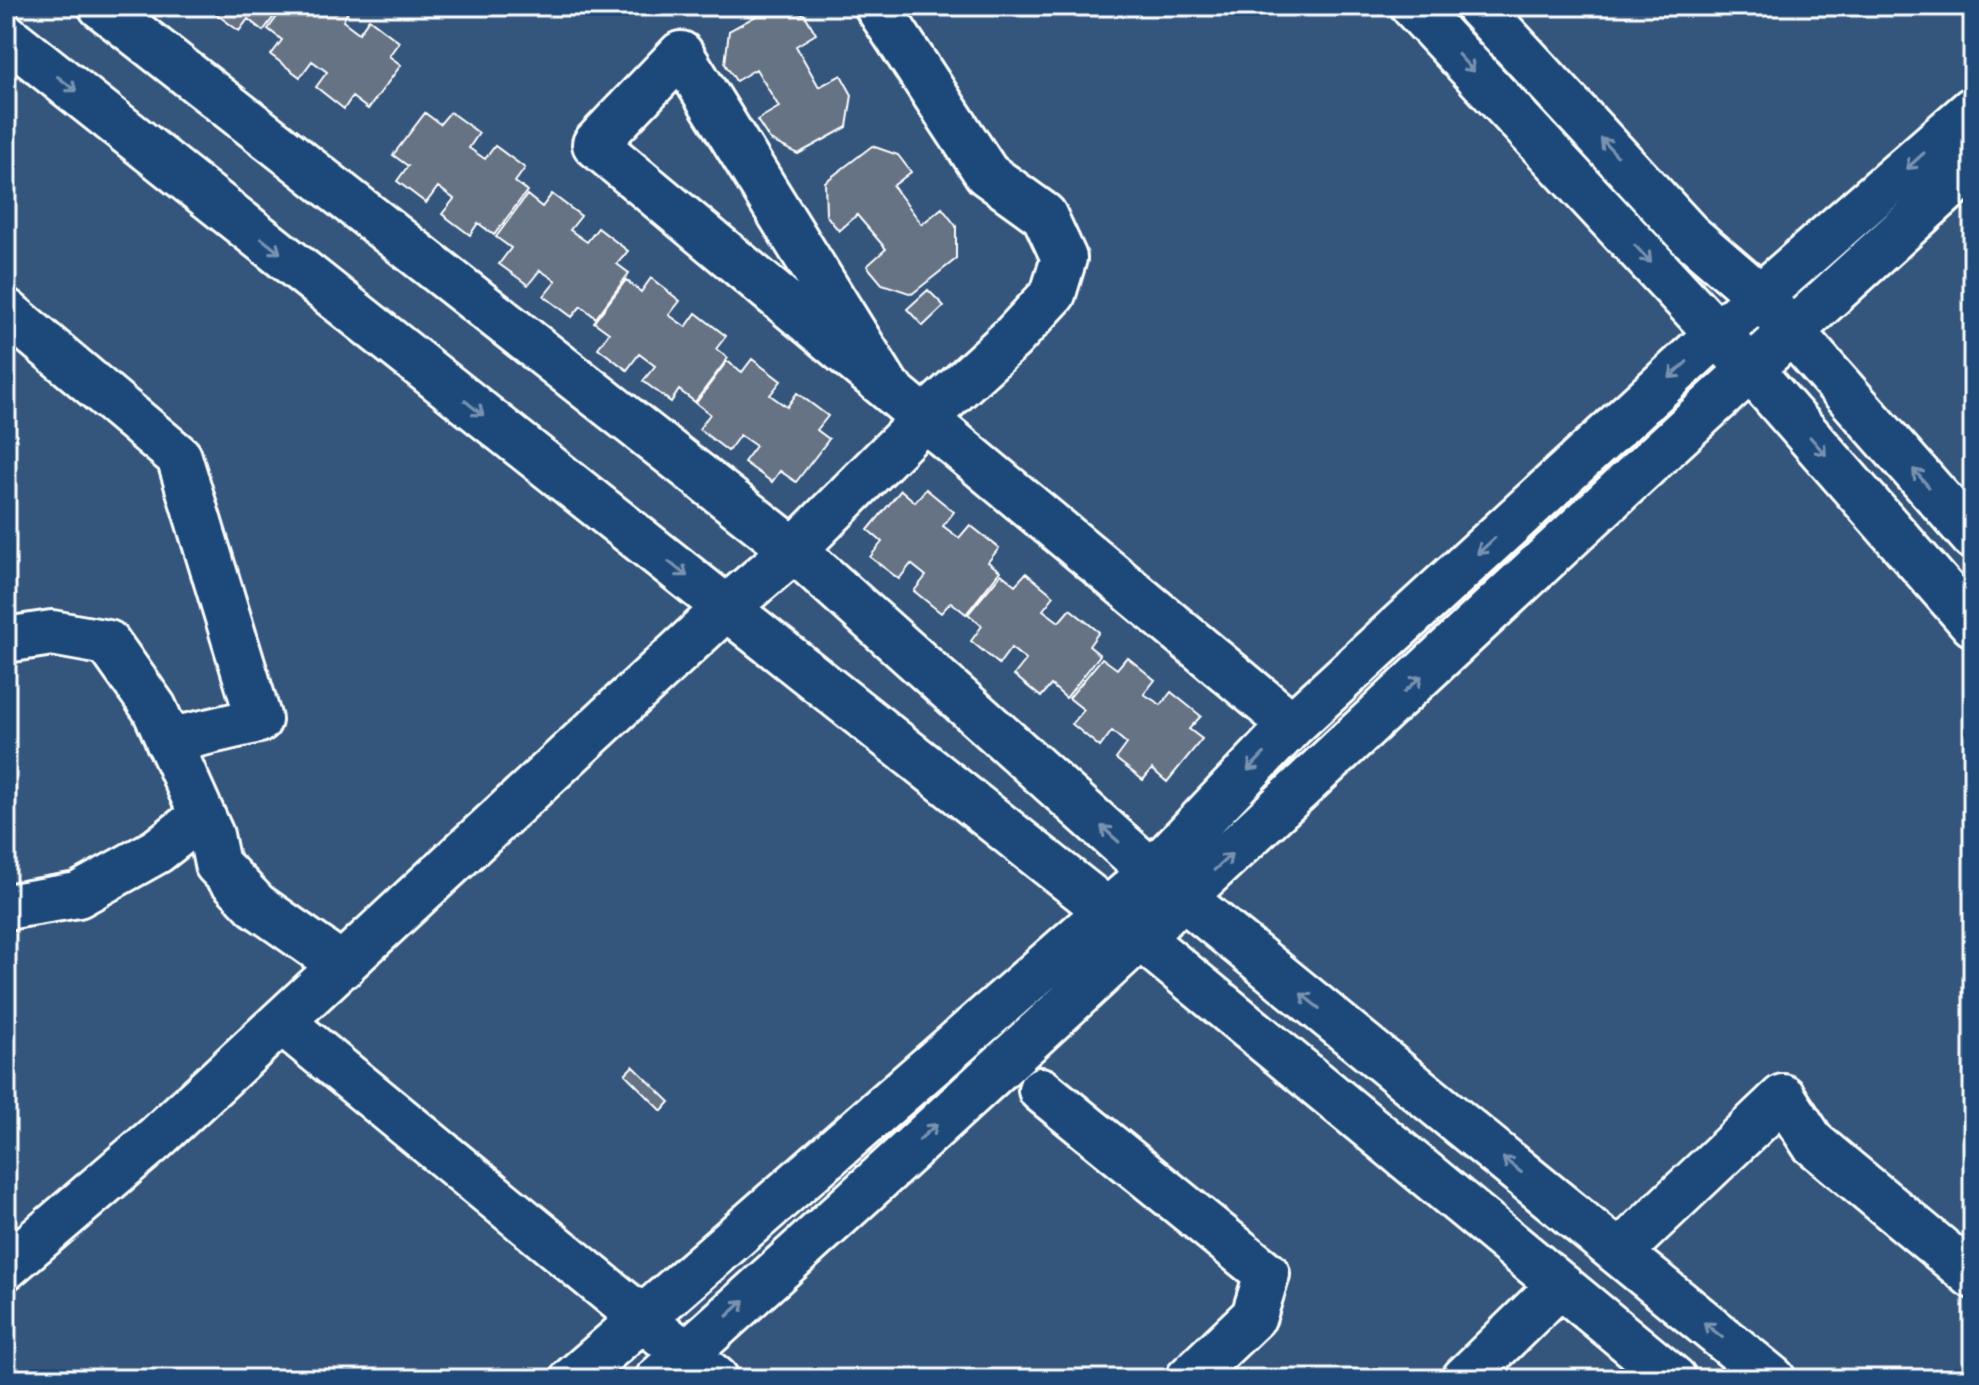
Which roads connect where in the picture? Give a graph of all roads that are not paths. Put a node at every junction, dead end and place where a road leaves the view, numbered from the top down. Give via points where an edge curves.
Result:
1 (101, 6) edge
2 (877, 6) edge
3 (1413, 6) edge
4 (1478, 6) edge
5 (6, 36) edge
6 (1973, 109) edge
7 (1973, 166) edge
8 (1761, 297) junction
9 (6, 311) edge
10 (1791, 330) junction
11 (1717, 334) junction
12 (1751, 370) junction
13 (888, 388) junction
14 (924, 419) junction
15 (1973, 537) edge
16 (794, 550) junction
17 (726, 608) junction
18 (1973, 624) edge
19 (6, 640) edge
20 (1292, 725) junction
21 (168, 741) junction
22 (202, 816) junction
23 (1168, 885) junction
24 (6, 907) edge
25 (1124, 925) junction
26 (343, 966) junction
27 (282, 1022) junction
28 (1041, 1090) dead end
29 (1619, 1253) junction
30 (6, 1267) edge
31 (1973, 1276) edge
32 (1560, 1285) junction
33 (642, 1318) junction
34 (687, 1371) edge
35 (573, 1379) edge
36 (1188, 1379) edge
37 (1464, 1379) edge
38 (1674, 1379) edge
39 (1773, 1379) edge

1 - 16 street
2 - 14 street via 987,174 1044,215 1064,258 1053,294
3 -> 11 street
8 -> 4 street via 1689,235
5 -> 17 street
6 -> 8 street
7 - 10 street
8 - 10 street
8 - 11 street
9 - 21 street via 179,457 259,720
10 - 12 street
15 -> 10 street
11 - 12 street
11 -> 20 street
12 -> 18 street
23 -> 12 street
13 - 13 street via 772,201 681,54 595,144
13 - 14 street
14 - 16 street
14 - 20 street
16 - 17 street
23 -> 16 street
17 - 25 street
17 - 26 street
19 - 21 street via 52,633 108,643 154,708
20 -> 23 street
21 - 22 street
22 - 24 street via 157,851 78,895
22 - 26 street via 217,864 256,905
23 - 25 street
29 -> 23 street
25 - 32 street
25 - 33 street
34 -> 25 street
26 - 27 street
27 - 30 street
27 - 33 street
28 - 36 street via 1267,1274 1254,1316
29 - 31 street via 1783,1097 1813,1143
39 -> 29 street
32 - 37 street
32 - 38 street
33 - 34 street
33 - 35 street

